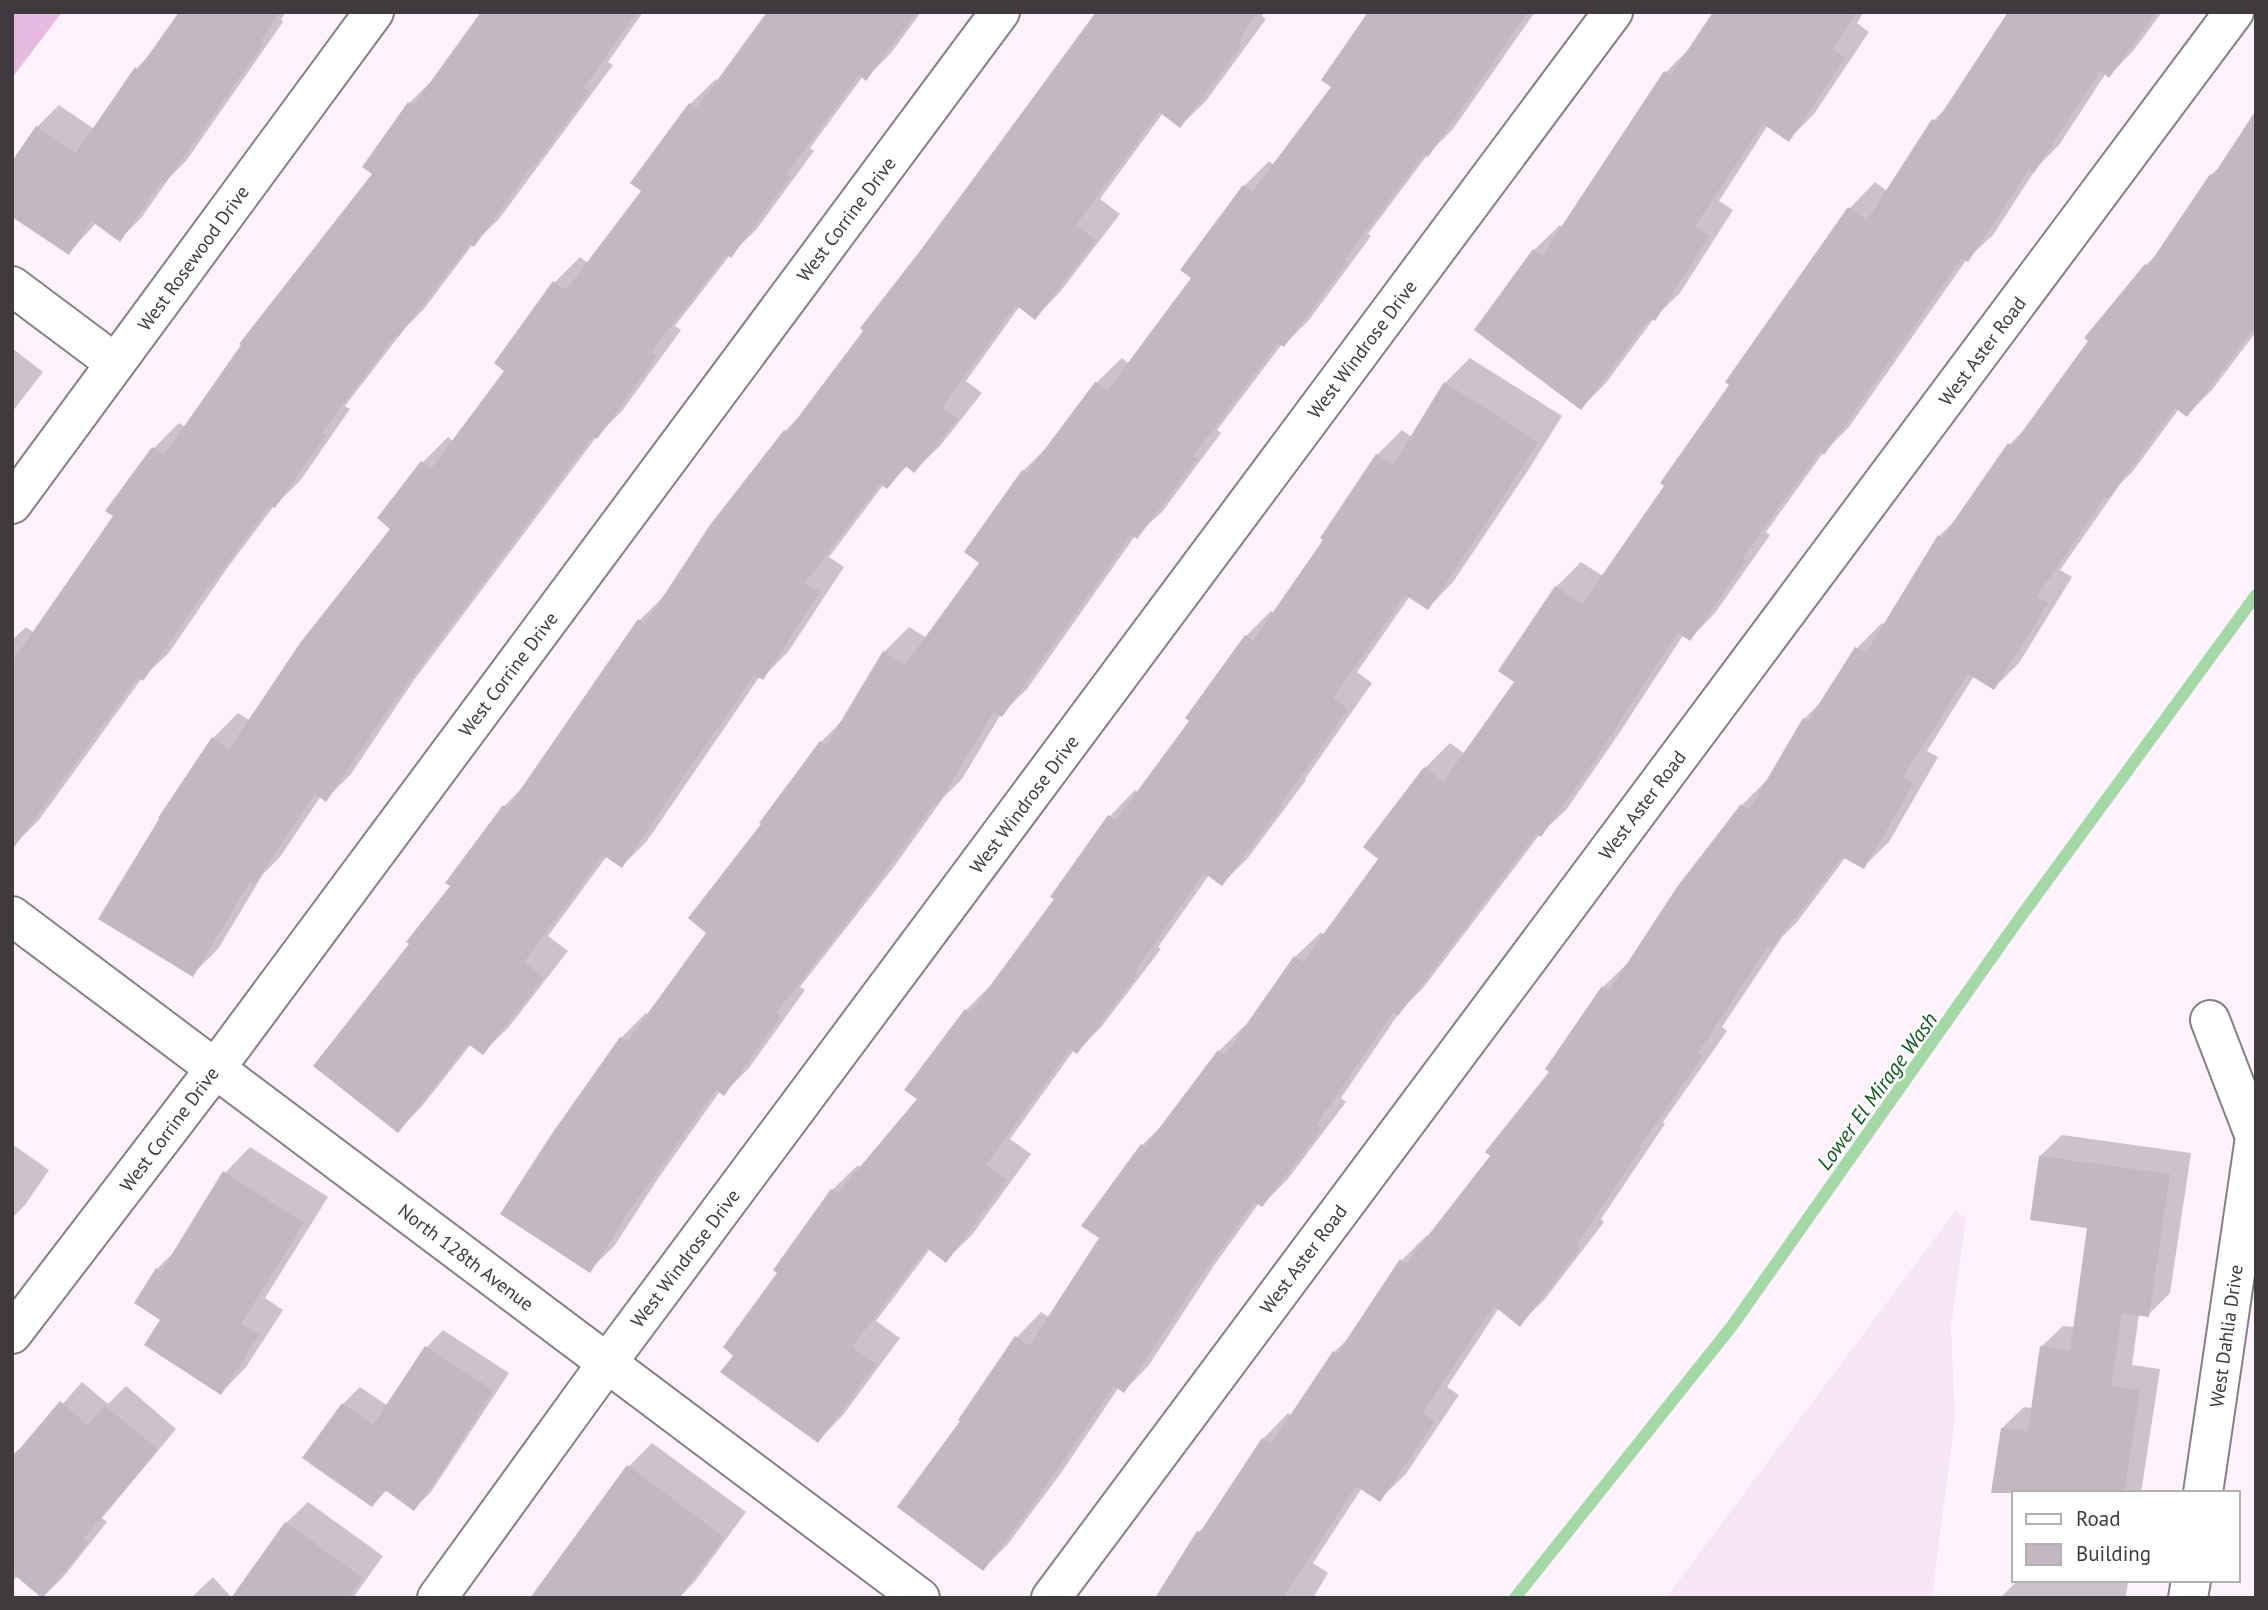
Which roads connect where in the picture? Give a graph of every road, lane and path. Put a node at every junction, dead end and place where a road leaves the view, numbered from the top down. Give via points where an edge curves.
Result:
1 (374, 12) edge
2 (1000, 12) edge
3 (1614, 12) edge
4 (2234, 12) edge
5 (12, 286) edge
6 (115, 363) junction
7 (12, 504) edge
8 (12, 916) edge
9 (2210, 1020) dead end
10 (215, 1069) junction
11 (12, 1334) edge
12 (607, 1363) junction
13 (2203, 1491) edge
14 (437, 1598) edge
15 (920, 1598) edge
16 (1051, 1598) edge

1 - 6 street, West Rosewood Drive
2 - 10 street, West Corrine Drive
3 - 12 street, West Windrose Drive
4 - 16 street, West Aster Road
5 - 6 street
6 - 7 street, West Rosewood Drive
8 - 10 street, North 128th Avenue
9 - 13 street, West Dahlia Drive via 2255,1137
10 - 11 street, West Corrine Drive
10 - 12 street, North 128th Avenue
12 - 14 street, West Windrose Drive
12 - 15 street, North 128th Avenue

